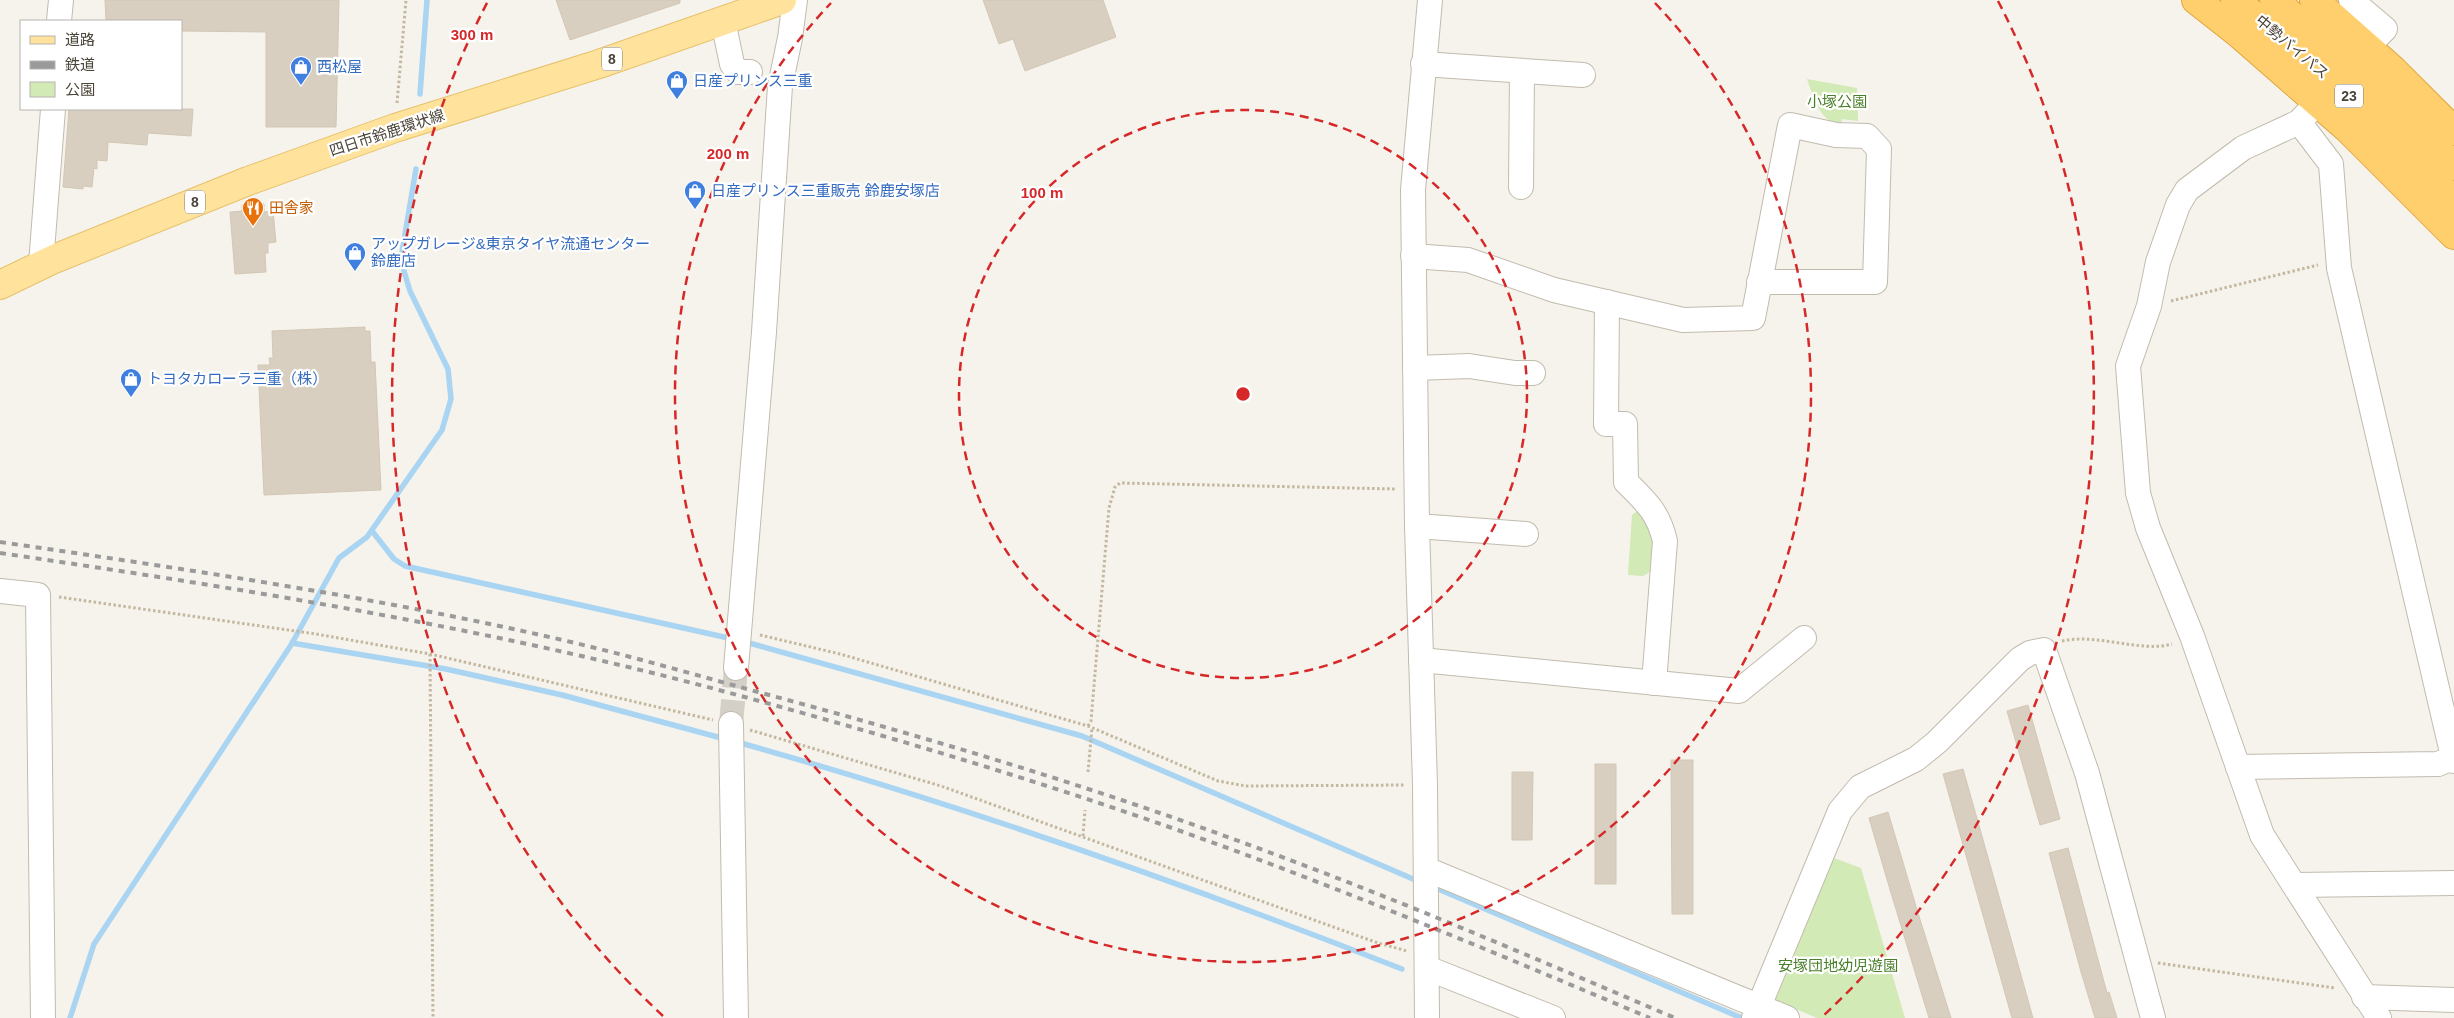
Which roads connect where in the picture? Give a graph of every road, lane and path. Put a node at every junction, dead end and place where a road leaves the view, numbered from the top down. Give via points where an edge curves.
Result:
1 (61, 0) edge
2 (406, 0) edge
3 (782, 0) edge
4 (795, 0) edge
5 (1430, 0) edge
6 (2196, 0) edge
7 (2235, 0) edge
8 (2274, 0) edge
9 (2314, 0) edge
10 (2351, 0) edge
11 (59, 20) edge
12 (723, 21) junction
13 (2376, 38) dead end
14 (1423, 64) junction
15 (1522, 71) junction
16 (750, 72) dead end
17 (1583, 76) dead end
18 (53, 110) edge
19 (395, 128) junction
20 (2454, 131) edge
21 (2454, 166) edge
22 (1521, 187) dead end
23 (2454, 201) edge
24 (2454, 235) edge
25 (1414, 256) junction
26 (2338, 260) junction
27 (41, 264) junction
28 (1759, 282) junction
29 (0, 286) edge
30 (1607, 302) junction
31 (2149, 306) junction
32 (1415, 368) junction
33 (1533, 373) dead end
34 (1416, 491) junction
35 (1416, 526) junction
36 (1526, 534) dead end
37 (0, 591) edge
38 (38, 594) junction
39 (2192, 636) junction
40 (1804, 638) dead end
41 (738, 645) joint
42 (2044, 650) junction
43 (430, 654) junction
44 (1421, 660) junction
45 (1654, 683) junction
46 (1088, 726) junction
47 (1092, 730) junction
48 (731, 735) junction
49 (2454, 759) edge
50 (2238, 767) junction
51 (1088, 772) dead end
52 (1425, 785) junction
53 (1085, 810) dead end
54 (1083, 836) junction
55 (1426, 879) junction
56 (2454, 883) edge
57 (2294, 885) junction
58 (1427, 959) junction
59 (2138, 960) junction
60 (2362, 995) junction
61 (2454, 1000) edge
62 (1755, 1013) edge
63 (43, 1018) edge
64 (433, 1018) edge
65 (736, 1018) edge
66 (1427, 1018) edge
67 (1553, 1018) edge
68 (1787, 1018) edge
69 (2153, 1018) edge
70 (2379, 1018) edge

1 - 11 street
2 - 19 path
3 - 12 main road, 四日市鈴鹿環状線 / 8
4 - 41 street via 780,86
5 - 14 street
6 - 24 highway via 2348,129
7 - 23 highway, 中勢バイパス / 23 via 2328,77
8 - 21 highway, 中勢バイパス / 23 via 2396,107
9 - 20 highway via 2393,70
10 - 13 street via 2385,28
12 - 16 street via 732,64 738,72
12 - 19 main road, 四日市鈴鹿環状線 / 8 via 441,116
14 - 15 street
14 - 25 street via 1413,190
15 - 17 street
15 - 22 street
18 - 27 street
19 - 27 main road, 四日市鈴鹿環状線 / 8 via 248,180
25 - 30 street via 1468,260 1554,290
25 - 32 street
26 - 31 path
26 - 31 street via 2331,164 2306,114 2243,148 2187,190 2178,205 2158,262
26 - 49 street
27 - 29 main road, 四日市鈴鹿環状線 / 8
28 - 28 street via 1790,125 1836,135 1867,136 1879,149 1875,282
28 - 30 street via 1753,318 1684,320
30 - 45 street via 1606,424 1625,424 1626,482 1650,506 1660,522 1665,541
31 - 39 street via 2128,366 2138,493 2148,528
32 - 33 street via 1469,366
32 - 34 street
34 - 35 street
34 - 46 path via 1120,483 1115,487 1110,508
35 - 36 street
35 - 44 street
37 - 38 street
38 - 43 path via 285,629
38 - 63 street
39 - 42 path via 2160,646 2070,639
39 - 50 street
40 - 45 street via 1739,691
41 - 46 path via 840,654
42 - 59 street via 2087,773
42 - 62 street via 2020,659 1937,742 1916,759 1860,787 1840,811
43 - 48 path
43 - 64 path
44 - 45 street
44 - 52 street
46 - 47 path
47 - 51 path
47 - 52 path via 1234,785
48 - 54 path via 941,786
48 - 65 street
49 - 50 street via 2438,764
50 - 57 street via 2262,836
52 - 55 street
53 - 54 path
54 - 58 path
55 - 58 street
55 - 62 street
56 - 57 street
57 - 60 street
58 - 66 street
58 - 67 street
59 - 60 path
59 - 69 street
60 - 61 street
60 - 70 street
62 - 68 street

